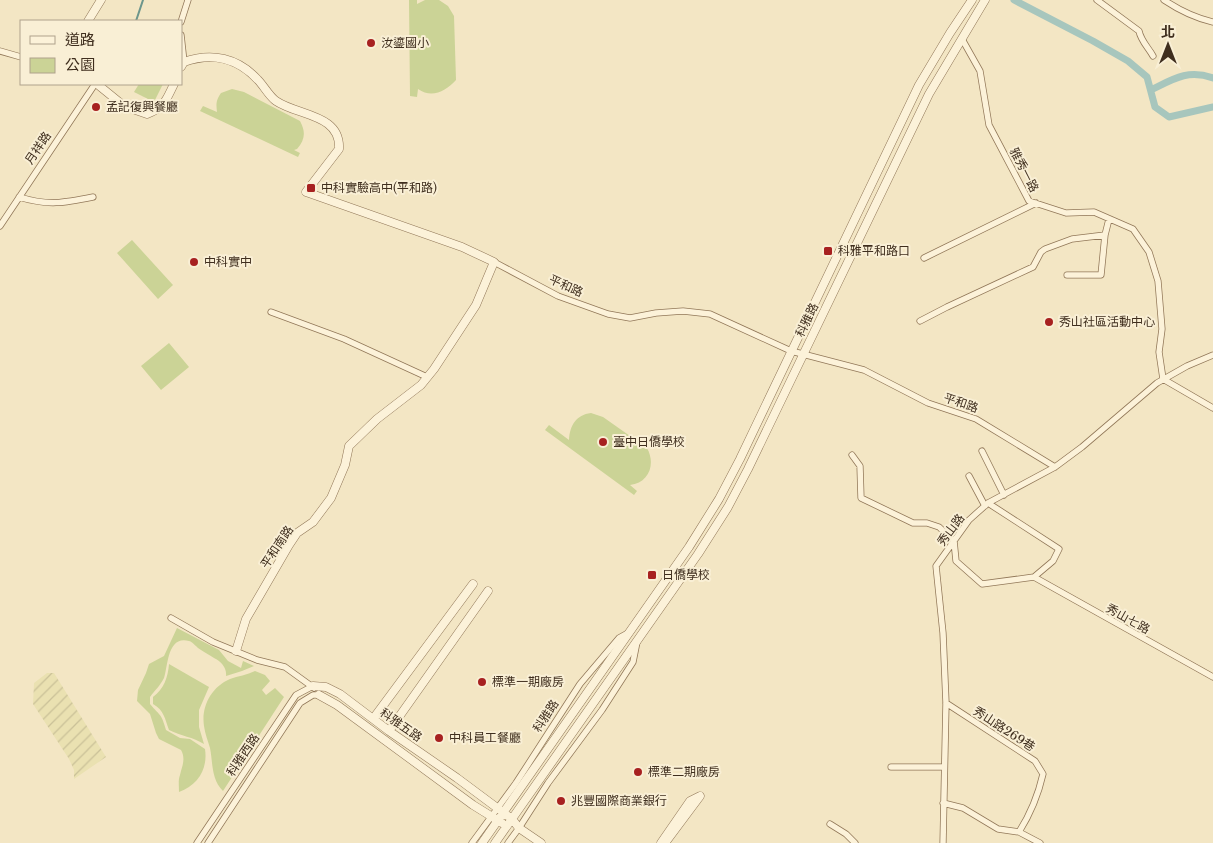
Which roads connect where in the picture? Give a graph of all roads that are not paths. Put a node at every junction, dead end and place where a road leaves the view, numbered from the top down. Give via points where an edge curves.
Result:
1 (101, 0) edge
2 (188, 0) edge
3 (972, 0) edge
4 (985, 0) edge
5 (1097, 0) edge
6 (1164, 0) edge
7 (89, 20) edge
8 (182, 20) edge
9 (1213, 22) edge
10 (962, 39) junction
11 (182, 50) edge
12 (0, 51) edge
13 (1153, 56) dead end
14 (20, 57) edge
15 (183, 64) edge
16 (97, 85) edge
17 (174, 85) edge
18 (94, 197) dead end
19 (20, 198) junction
20 (1036, 203) junction
21 (1108, 218) junction
22 (0, 226) edge
23 (1105, 235) junction
24 (924, 258) dead end
25 (494, 262) junction
26 (1067, 275) dead end
27 (271, 312) dead end
28 (920, 322) dead end
29 (791, 351) junction
30 (803, 354) junction
31 (1213, 355) edge
32 (427, 377) junction
33 (1163, 379) junction
34 (1213, 408) edge
35 (982, 451) dead end
36 (852, 454) dead end
37 (1055, 467) junction
38 (969, 476) dead end
39 (1004, 495) junction
40 (987, 504) junction
41 (954, 541) junction
42 (1034, 577) junction
43 (473, 584) dead end
44 (488, 592) dead end
45 (171, 618) dead end
46 (637, 641) junction
47 (236, 651) junction
48 (1213, 677) edge
49 (313, 686) junction
50 (319, 696) junction
51 (946, 703) junction
52 (373, 719) junction
53 (389, 731) junction
54 (892, 767) dead end
55 (944, 767) junction
56 (943, 803) junction
57 (500, 810) junction
58 (491, 816) junction
59 (512, 819) junction
60 (498, 821) junction
61 (830, 824) dead end
62 (506, 826) junction
63 (519, 828) junction
64 (1019, 832) junction
65 (196, 843) edge
66 (208, 843) edge
67 (472, 843) edge
68 (482, 843) edge
69 (495, 843) edge
70 (508, 843) edge
71 (540, 843) edge
72 (661, 843) edge
73 (665, 843) edge
74 (855, 843) edge
75 (943, 843) edge
76 (1040, 843) edge

1 - 7 street
2 - 8 street
3 - 29 street, 科雅路 via 919,85
4 - 10 street, 科雅路
5 - 13 street via 1139,31 1140,39
6 - 9 street via 1178,10
10 - 20 street, 雅秀一路 via 980,71 990,125 1029,201
10 - 30 street, 科雅路 via 929,94
11 - 15 street
12 - 14 street
15 - 25 street, 平和路 via 194,58 231,60 257,78 276,100 332,127 338,136 339,148 306,192 462,247
16 - 17 street via 124,106 147,114 159,109
16 - 19 street, 月祥路
18 - 19 street via 57,203
19 - 22 street, 月祥路
20 - 21 street, 雅秀一路 via 1066,213 1094,212
20 - 24 street
21 - 23 street
21 - 33 street, 雅秀一路 via 1133,230 1149,252 1158,281 1162,329 1159,352
23 - 26 street via 1101,275
23 - 28 street via 1072,239 1045,248 1033,267
25 - 29 street, 平和路 via 558,296 608,314 630,318 683,311 710,314
25 - 32 street, 平和南路 via 476,305
27 - 32 street via 344,339
29 - 30 street, 平和路
29 - 57 street, 科雅路 via 740,459 689,547
30 - 37 street, 平和路 via 864,370 928,403 976,419
30 - 46 street, 科雅路 via 728,507
31 - 33 street, 秀山路
32 - 47 street, 平和南路 via 349,446 330,498 313,522 289,545 246,619
33 - 34 street
33 - 37 street, 秀山路
35 - 39 street
36 - 41 street via 860,466 861,498 913,523 939,527
37 - 39 street, 秀山路
38 - 40 street
39 - 40 street, 秀山路
40 - 41 street, 秀山路 via 969,520
40 - 42 street via 1059,549 1053,560
41 - 42 street via 956,561 982,584
41 - 51 street, 秀山路 via 936,566
42 - 48 street, 秀山七路
43 - 52 street
44 - 53 street
45 - 47 street
46 - 59 street, 科雅路
46 - 63 street, 科雅路 via 633,662
47 - 49 street via 285,668
49 - 50 street
49 - 52 street, 科雅五路 via 326,687 340,694
49 - 65 street, 科雅西路 via 296,696
50 - 58 street, 科雅五路 via 337,704
50 - 66 street, 科雅西路 via 300,702
51 - 55 street, 秀山路
51 - 64 street, 秀山路269巷 via 1035,761 1043,774 1039,794
52 - 53 street, 科雅五路
53 - 57 street, 科雅五路
54 - 55 street
55 - 56 street, 秀山路
56 - 64 street via 963,808 998,829
56 - 75 street, 秀山路
57 - 58 street, 科雅路
57 - 59 street, 科雅五路
57 - 60 street, 科雅路
58 - 60 street, 科雅五路
58 - 67 street, 科雅路
59 - 62 street, 科雅路
59 - 63 street, 科雅五路
60 - 62 street, 科雅五路
60 - 68 street, 科雅路
61 - 74 street
62 - 63 street, 科雅五路
62 - 69 street, 科雅路
63 - 70 street, 科雅路
63 - 71 street, 科雅五路
64 - 76 street
72 - 73 street via 690,801 700,796

